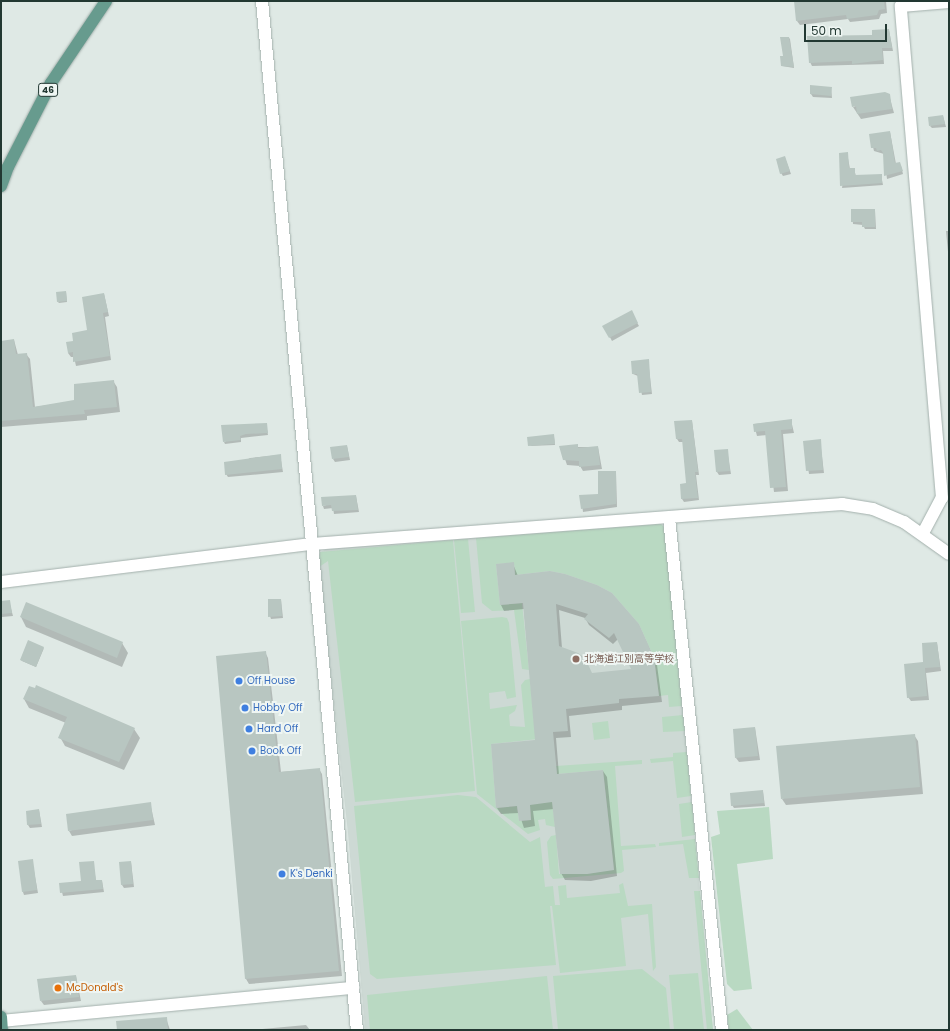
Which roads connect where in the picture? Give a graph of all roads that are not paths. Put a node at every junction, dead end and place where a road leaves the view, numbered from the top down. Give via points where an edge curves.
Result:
1 (106, 1) edge
2 (262, 1) edge
3 (949, 2) edge
4 (1, 186) edge
5 (669, 518) junction
6 (923, 533) junction
7 (312, 544) junction
8 (949, 554) edge
9 (1, 582) edge
10 (353, 988) junction
11 (1, 1017) edge
12 (1, 1020) edge
13 (2, 1030) edge
14 (357, 1030) edge
15 (722, 1030) edge

1 - 4 main road, 46 via 51,83 8,167
2 - 7 street
3 - 6 street via 901,6 942,498
5 - 6 street via 842,504 873,509
5 - 7 street
5 - 15 street
6 - 8 street
7 - 9 street
7 - 10 street
10 - 12 street
10 - 14 street
11 - 12 main road
12 - 13 main road

